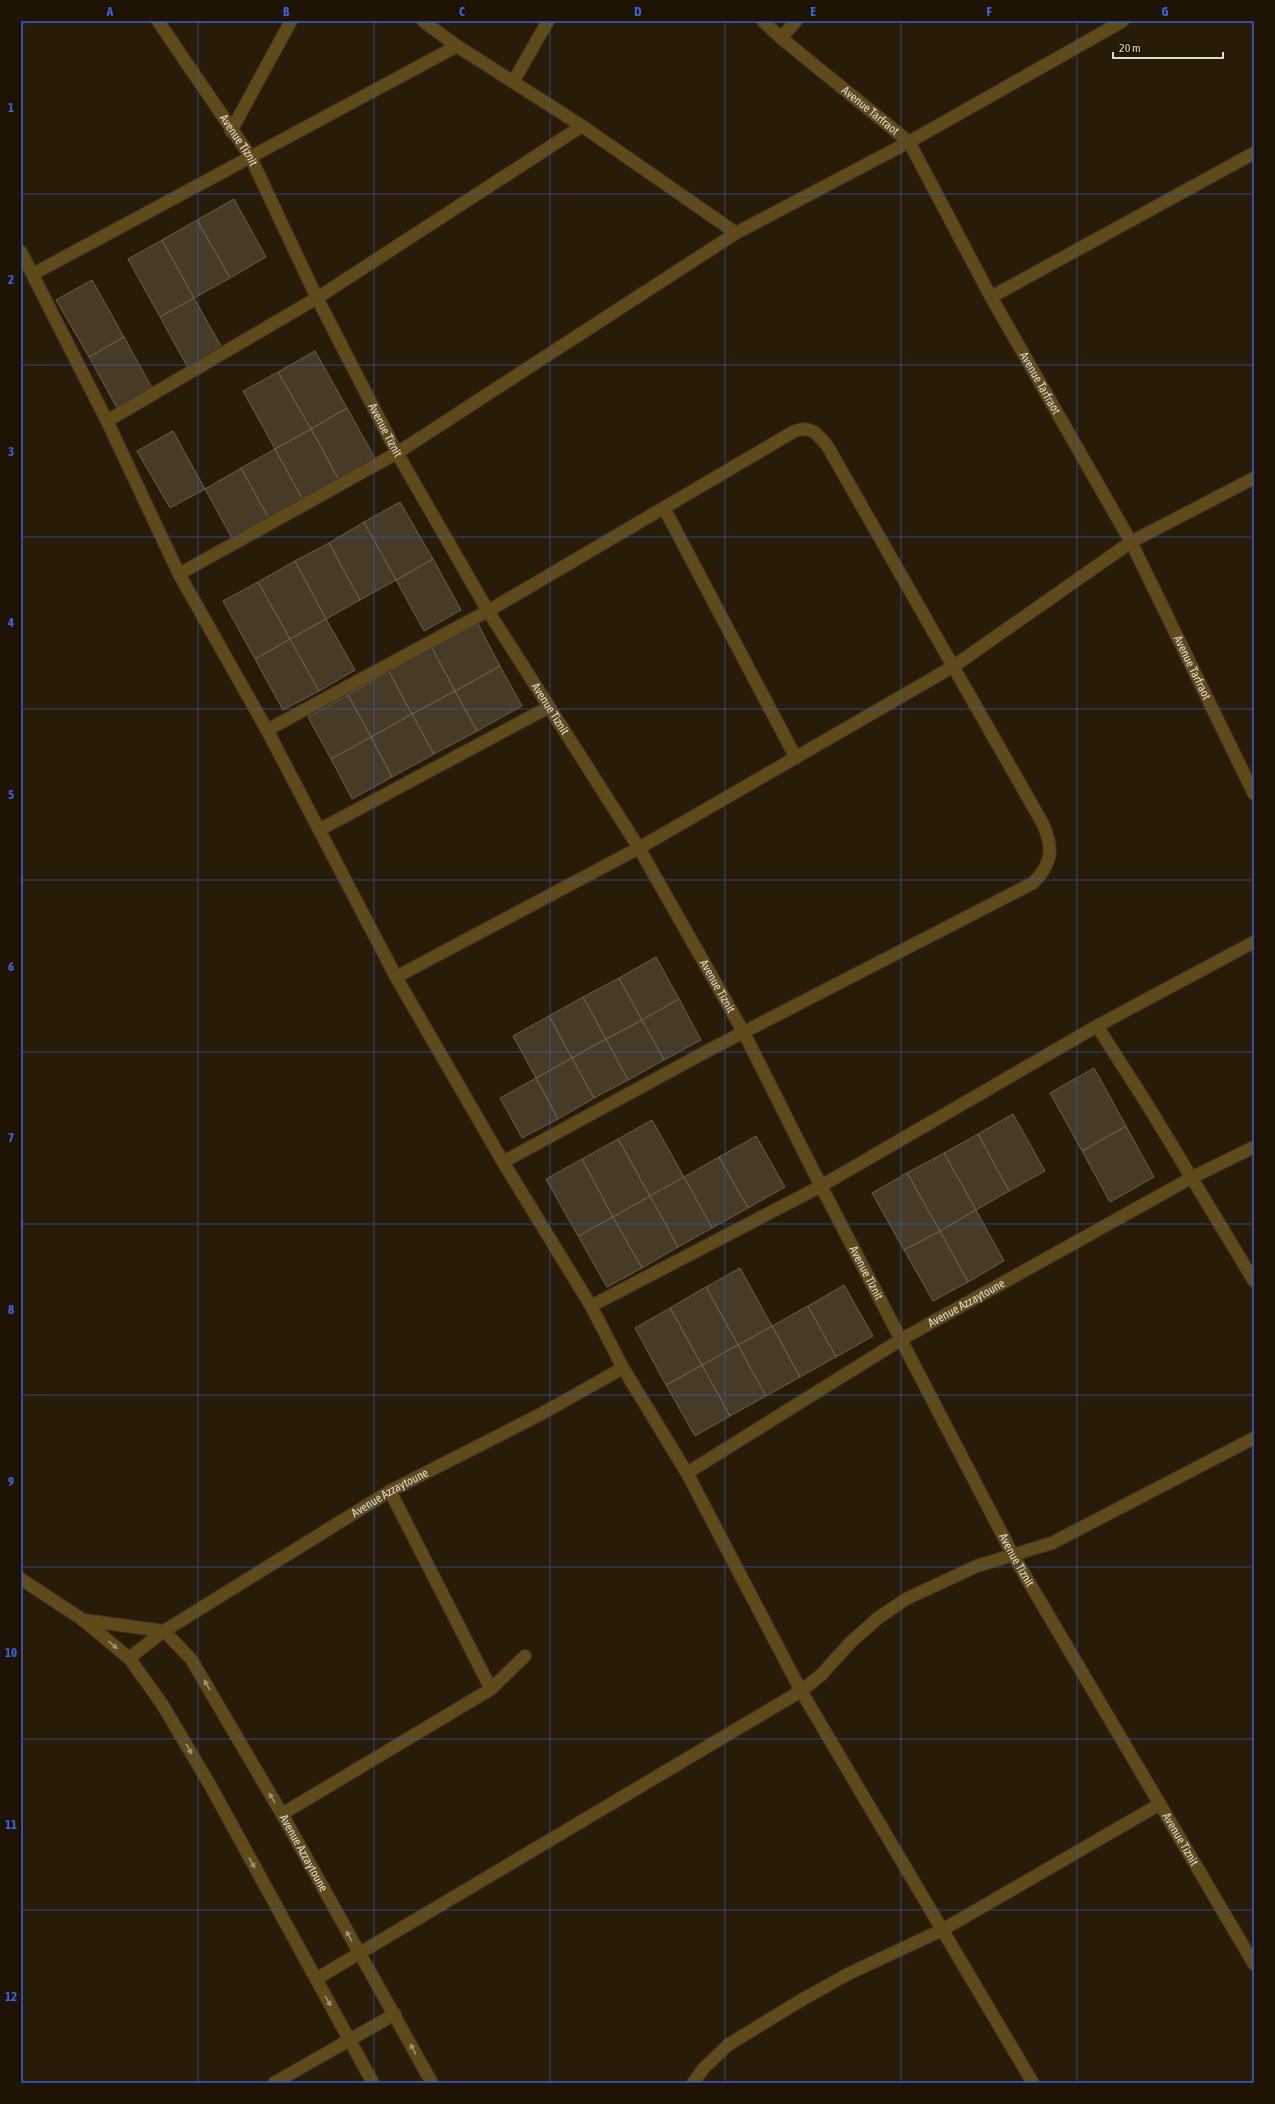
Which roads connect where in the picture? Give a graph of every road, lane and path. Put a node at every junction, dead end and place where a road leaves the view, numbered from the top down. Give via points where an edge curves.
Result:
1 (158, 21) edge
2 (291, 21) edge
3 (423, 21) edge
4 (548, 21) edge
5 (763, 21) edge
6 (796, 21) edge
7 (1124, 21) edge
8 (781, 38) junction
9 (456, 46) junction
10 (513, 82) junction
11 (582, 126) junction
12 (231, 131) junction
13 (909, 142) junction
14 (1254, 153) edge
15 (250, 156) junction
16 (736, 233) junction
17 (21, 252) edge
18 (33, 274) junction
19 (991, 297) junction
20 (317, 298) junction
21 (107, 421) junction
22 (397, 453) junction
23 (1254, 478) edge
24 (664, 508) junction
25 (1131, 542) junction
26 (179, 574) junction
27 (488, 611) junction
28 (954, 666) junction
29 (549, 707) junction
30 (267, 730) junction
31 (796, 758) junction
32 (1254, 794) edge
33 (320, 830) junction
34 (639, 848) junction
35 (1254, 942) edge
36 (396, 976) junction
37 (1097, 1026) junction
38 (744, 1033) junction
39 (1254, 1147) edge
40 (503, 1162) junction
41 (1191, 1178) junction
42 (821, 1186) junction
43 (1254, 1281) edge
44 (591, 1306) junction
45 (902, 1339) junction
46 (623, 1368) junction
47 (1254, 1438) edge
48 (687, 1472) junction
49 (390, 1491) junction
50 (1013, 1555) junction
51 (21, 1579) edge
52 (83, 1620) junction
53 (164, 1631) junction
54 (525, 1656) dead end
55 (129, 1658) junction
56 (491, 1689) junction
57 (801, 1691) junction
58 (1160, 1804) junction
59 (282, 1814) junction
60 (942, 1930) junction
61 (358, 1953) junction
62 (1254, 1964) edge
63 (316, 1979) junction
64 (395, 2014) junction
65 (350, 2040) junction
66 (274, 2083) edge
67 (373, 2083) edge
68 (432, 2083) edge
69 (693, 2083) edge
70 (1033, 2083) edge

1 - 12 street, Avenue Tiznit
2 - 12 street
3 - 9 street
4 - 10 street
5 - 8 street, Avenue Tarfraot
6 - 8 street
7 - 13 street
8 - 13 street, Avenue Tarfraot
9 - 10 street
9 - 15 street
10 - 11 street
11 - 16 street
11 - 20 street
12 - 15 street, Avenue Tiznit
13 - 16 street
13 - 19 street, Avenue Tarfraot
14 - 19 street
15 - 18 street
15 - 20 street, Avenue Tiznit
16 - 22 street
17 - 18 street
18 - 21 street
19 - 25 street, Avenue Tarfraot
20 - 21 street
20 - 22 street, Avenue Tiznit
21 - 26 street
22 - 26 street
22 - 27 street, Avenue Tiznit
23 - 25 street
24 - 27 street
24 - 28 street via 793,432 800,429 812,430 828,447
24 - 31 street
25 - 28 street
25 - 32 street, Avenue Tarfraot
26 - 30 street
27 - 29 street, Avenue Tiznit
27 - 30 street
28 - 31 street
28 - 38 street via 1050,841 1044,872 1033,883
29 - 33 street
29 - 34 street, Avenue Tiznit
30 - 33 street
31 - 34 street
33 - 36 street
34 - 36 street
34 - 38 street, Avenue Tiznit
35 - 37 street
36 - 40 street
37 - 41 street
37 - 42 street
38 - 40 street
38 - 42 street, Avenue Tiznit
39 - 41 street, Avenue Azzaytoune
40 - 44 street
41 - 43 street
41 - 45 street, Avenue Azzaytoune
42 - 44 street
42 - 45 street, Avenue Tiznit
44 - 46 street
45 - 48 street, Avenue Azzaytoune
45 - 50 street, Avenue Tiznit
46 - 48 street
46 - 49 street, Avenue Azzaytoune via 541,1414
47 - 50 street via 1052,1543
48 - 57 street
49 - 53 street, Avenue Azzaytoune
49 - 56 street
50 - 57 street via 977,1566 906,1599 878,1618 851,1642 821,1675
50 - 58 street, Avenue Tiznit
51 - 52 street
52 - 53 street
52 -> 55 street
53 - 55 street, Avenue Azzaytoune
59 -> 53 street, Avenue Azzaytoune via 191,1659
54 - 56 street
55 -> 63 street via 162,1704 206,1778
56 - 59 street
57 - 60 street
57 - 61 street
58 - 60 street
58 - 62 street, Avenue Tiznit
61 -> 59 street, Avenue Azzaytoune
60 - 69 street via 848,1974 728,2045 703,2069
60 - 70 street
61 - 63 street
61 - 64 street, Avenue Azzaytoune
63 -> 65 street
64 - 65 street
68 -> 64 street, Avenue Azzaytoune
65 - 66 street
65 - 67 street

